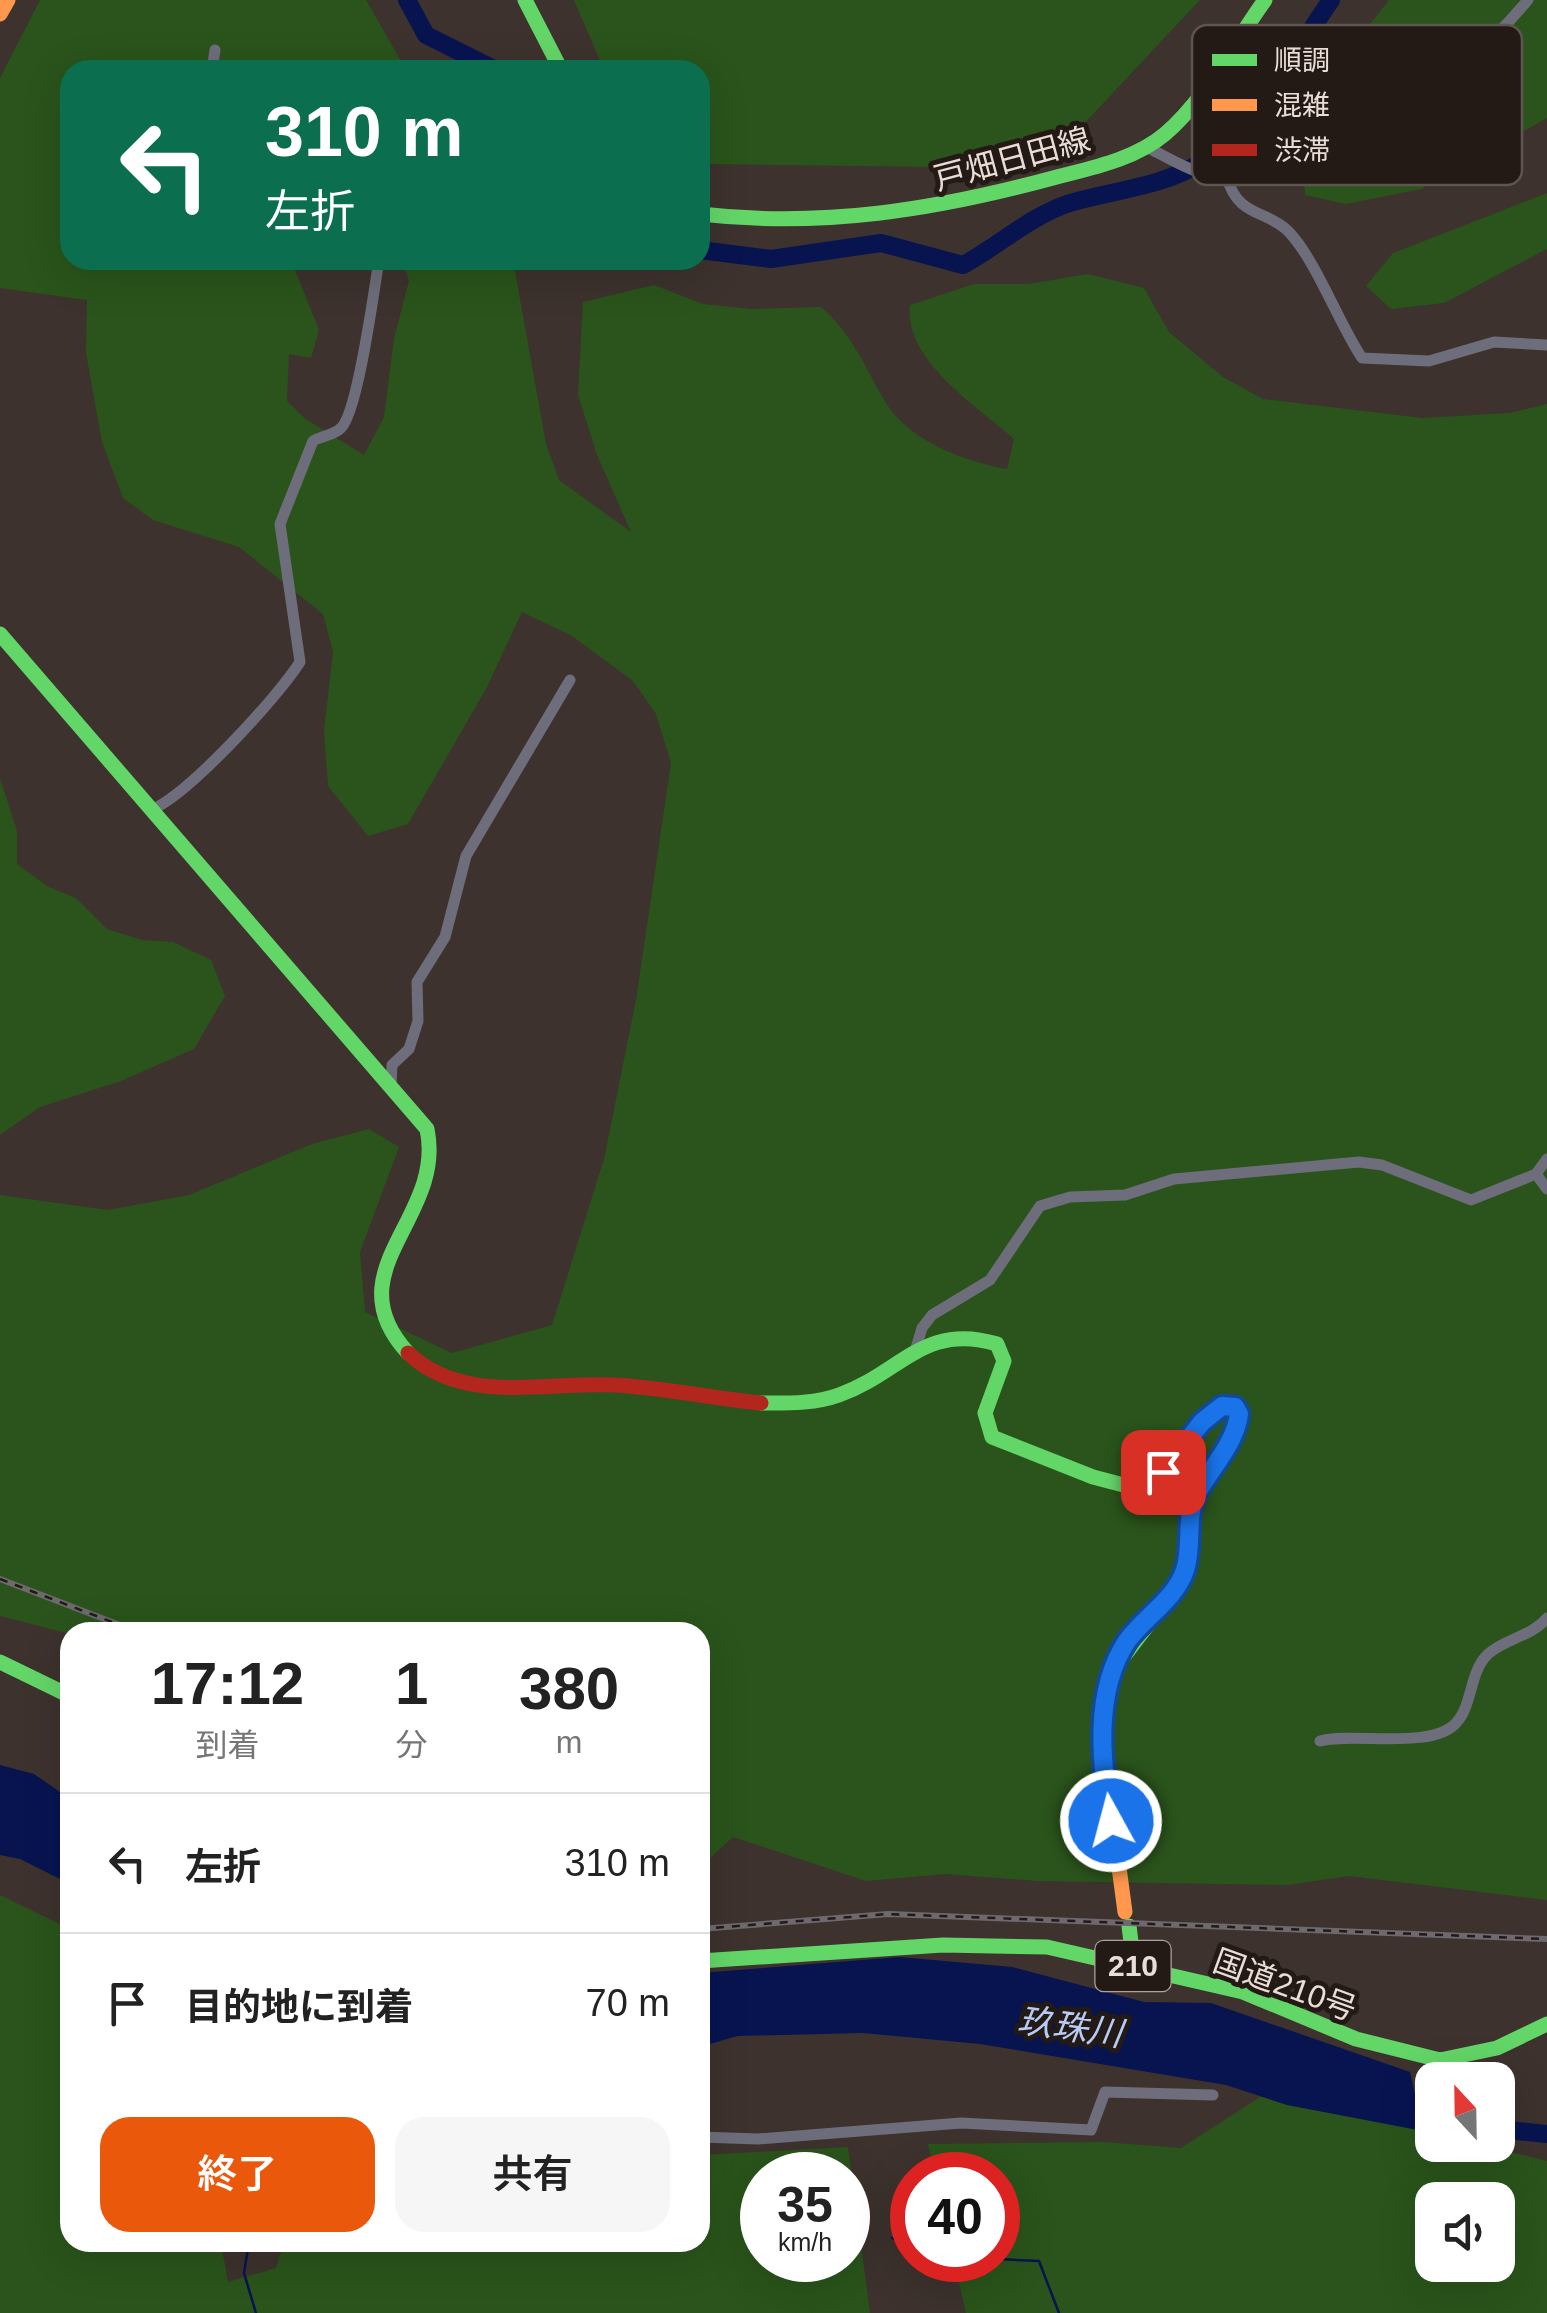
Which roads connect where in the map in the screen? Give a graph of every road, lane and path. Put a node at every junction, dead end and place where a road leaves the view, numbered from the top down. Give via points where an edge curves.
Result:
1 (8, 0) edge
2 (1265, 0) edge
3 (1528, 0) edge
4 (526, 2) edge
5 (0, 14) edge
6 (1246, 25) edge
7 (1505, 25) edge
8 (215, 50) dead end
9 (214, 60) edge
10 (556, 60) edge
11 (1192, 99) edge
12 (1147, 147) junction
13 (1192, 170) edge
14 (1229, 185) edge
15 (710, 215) edge
16 (377, 270) edge
17 (1547, 344) edge
18 (0, 634) edge
19 (570, 680) dead end
20 (150, 810) junction
21 (392, 1088) junction
22 (1547, 1158) edge
23 (1536, 1174) junction
24 (1547, 1188) edge
25 (916, 1348) junction
26 (1547, 1618) edge
27 (0, 1662) edge
28 (60, 1689) edge
29 (1320, 1741) dead end
30 (710, 1960) edge
31 (1121, 1964) junction
32 (1547, 2024) edge
33 (1213, 2095) dead end
34 (710, 2137) edge

1 - 5 main road
2 - 6 main road, 戸畑日田線
3 - 7 street
4 - 10 main road
8 - 9 street
11 - 12 main road, 戸畑日田線
12 - 13 street
12 - 15 main road, 戸畑日田線 via 942,209 809,220
14 - 17 street via 1257,216 1287,230 1362,358 1429,361 1494,342
16 - 20 street via 346,423 313,441 280,524 300,662 226,748
18 - 20 main road
19 - 21 street via 466,856 445,937 417,982 418,1022 409,1049 392,1065
20 - 21 main road
21 - 25 main road via 427,1129 435,1161 429,1185 389,1248 383,1310 408,1354 433,1373 497,1387 592,1384 818,1401 860,1386
22 - 23 street
23 - 24 street
23 - 25 street via 1471,1200 1359,1162 1203,1175 1125,1195 1070,1196 1040,1206 990,1280 932,1315
25 - 31 main road via 960,1337 997,1344 1004,1361 988,1401 989,1433 1011,1447 1131,1488 1154,1481 1216,1410 1230,1404 1239,1414 1191,1507 1187,1562 1178,1585 1127,1642 1107,1690 1105,1788 1125,1878 1130,1942
26 - 29 street via 1479,1665 1451,1728 1402,1739
27 - 28 main road
30 - 31 main road, 国道210号 / 210 via 988,1944 1048,1947
31 - 32 main road, 国道210号 / 210 via 1243,1992 1413,2057 1458,2058
33 - 34 street via 1105,2092 1091,2130 961,2123 758,2139

